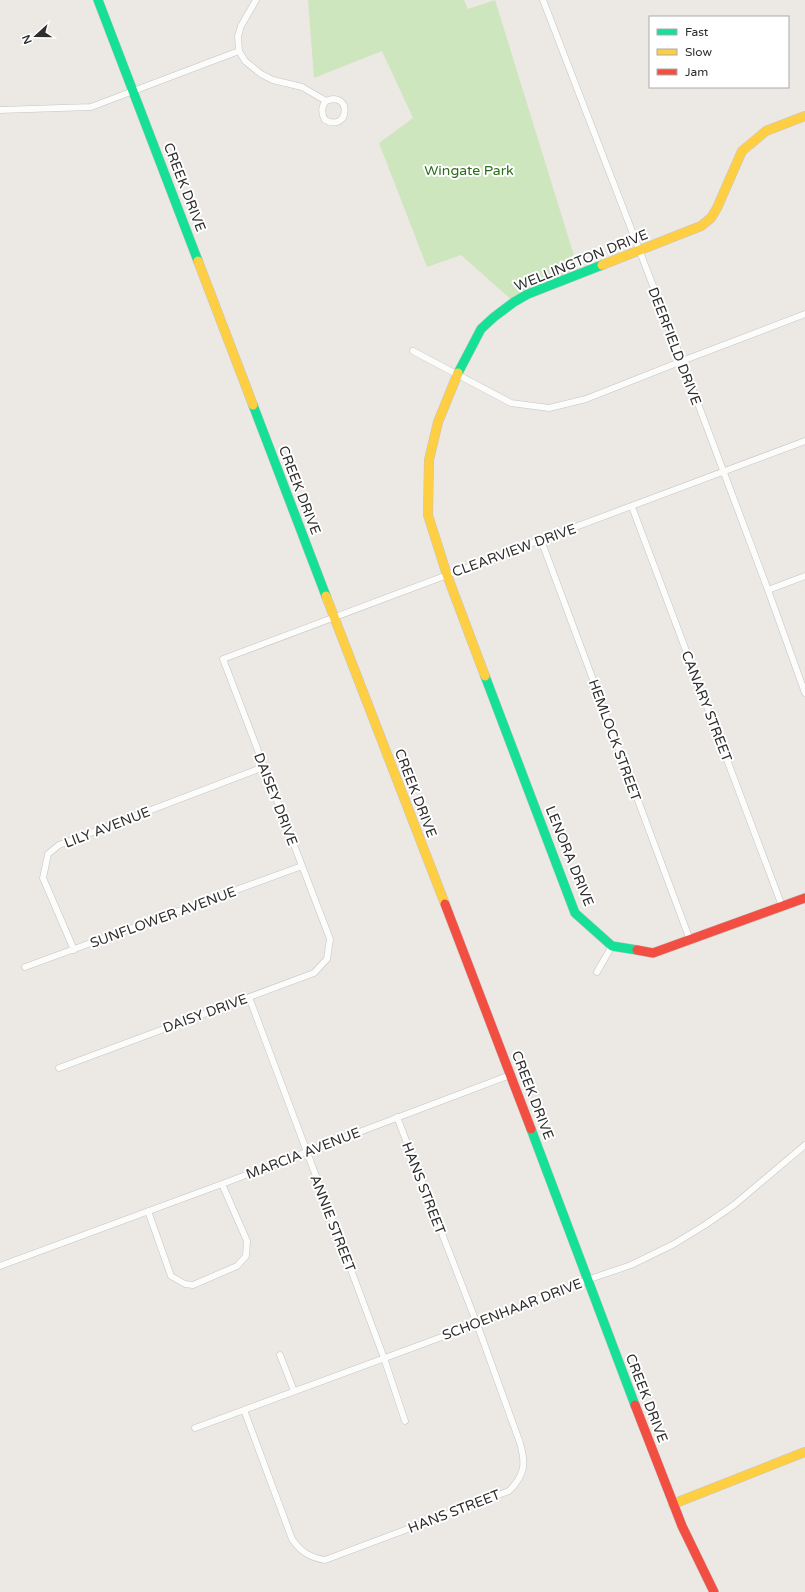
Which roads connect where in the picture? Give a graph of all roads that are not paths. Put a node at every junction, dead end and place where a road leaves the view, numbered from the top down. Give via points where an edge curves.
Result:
1 (98, 0) edge
2 (256, 0) edge
3 (543, 0) edge
4 (239, 51) junction
5 (133, 91) junction
6 (326, 101) dead end
7 (0, 110) edge
8 (805, 116) edge
9 (639, 252) junction
10 (805, 314) edge
11 (413, 350) dead end
12 (682, 361) junction
13 (458, 374) junction
14 (805, 441) edge
15 (723, 472) junction
16 (632, 507) junction
17 (541, 540) junction
18 (447, 575) junction
19 (805, 576) edge
20 (768, 590) junction
21 (334, 617) junction
22 (223, 659) joint
23 (805, 693) edge
24 (264, 767) junction
25 (302, 866) junction
26 (805, 898) edge
27 (782, 906) junction
28 (330, 940) joint
29 (690, 940) junction
30 (612, 946) junction
31 (74, 950) junction
32 (25, 967) dead end
33 (597, 972) dead end
34 (249, 997) junction
35 (59, 1068) dead end
36 (510, 1075) junction
37 (397, 1117) junction
38 (805, 1146) edge
39 (306, 1152) junction
40 (222, 1184) junction
41 (148, 1211) junction
42 (0, 1266) edge
43 (587, 1280) junction
44 (477, 1324) junction
45 (280, 1355) dead end
46 (384, 1358) junction
47 (294, 1392) junction
48 (244, 1410) junction
49 (405, 1421) dead end
50 (195, 1428) dead end
51 (805, 1452) edge
52 (673, 1504) junction
53 (714, 1592) edge

1 - 5 street, CREEK DRIVE
2 - 4 street via 241,26 238,36
3 - 9 street, DEERFIELD DRIVE
4 - 5 street
4 - 6 street via 245,61 261,74 273,80 302,87
5 - 7 street via 91,106
5 - 21 street, CREEK DRIVE
8 - 9 street, WELLINGTON DRIVE via 766,131 742,151 718,208 711,218 701,226
9 - 12 street, DEERFIELD DRIVE
9 - 13 street, WELLINGTON DRIVE via 528,294 514,302 481,329
10 - 12 street
11 - 13 street
12 - 13 street via 586,399 549,408 511,403
12 - 15 street, DEERFIELD DRIVE
13 - 18 street, WELLINGTON DRIVE via 438,422 429,460 428,515
14 - 15 street, CLEARVIEW DRIVE
15 - 16 street, CLEARVIEW DRIVE
15 - 20 street, DEERFIELD DRIVE
16 - 17 street, CLEARVIEW DRIVE
16 - 27 street, CANARY STREET
17 - 18 street, CLEARVIEW DRIVE
17 - 29 street, HEMLOCK STREET
18 - 21 street, CLEARVIEW DRIVE
18 - 30 street, LENORA DRIVE via 575,913
19 - 20 street
20 - 23 street, DEERFIELD DRIVE
21 - 22 street, CLEARVIEW DRIVE
21 - 36 street, CREEK DRIVE
22 - 24 street, DAISEY DRIVE
24 - 25 street, DAISEY DRIVE
24 - 31 street, LILY AVENUE via 58,845 48,854 44,878
25 - 28 street, DAISEY DRIVE
25 - 31 street, SUNFLOWER AVENUE
26 - 27 street
27 - 29 street
28 - 34 street, DAISY DRIVE via 327,959 314,973
29 - 30 street via 653,953
30 - 33 street
31 - 32 street, SUNFLOWER AVENUE
34 - 35 street, DAISY DRIVE
34 - 39 street, ANNIE STREET
36 - 37 street, MARCIA AVENUE
36 - 43 street, CREEK DRIVE
37 - 39 street, MARCIA AVENUE
37 - 44 street, HANS STREET
38 - 43 street, SCHOENHAAR DRIVE via 734,1205 701,1228 631,1264
39 - 40 street, MARCIA AVENUE
39 - 46 street, ANNIE STREET
40 - 41 street, MARCIA AVENUE
40 - 41 street via 247,1241 246,1256 237,1266 193,1285 185,1284 171,1276
41 - 42 street, MARCIA AVENUE
43 - 44 street, SCHOENHAAR DRIVE
43 - 52 street, CREEK DRIVE
44 - 46 street, SCHOENHAAR DRIVE
44 - 48 street, HANS STREET via 524,1458 524,1468 520,1477 509,1490 325,1560 304,1553 292,1539
45 - 47 street
46 - 47 street, SCHOENHAAR DRIVE
46 - 49 street, ANNIE STREET
47 - 48 street, SCHOENHAAR DRIVE
48 - 50 street, SCHOENHAAR DRIVE
51 - 52 street
52 - 53 street, CREEK DRIVE

